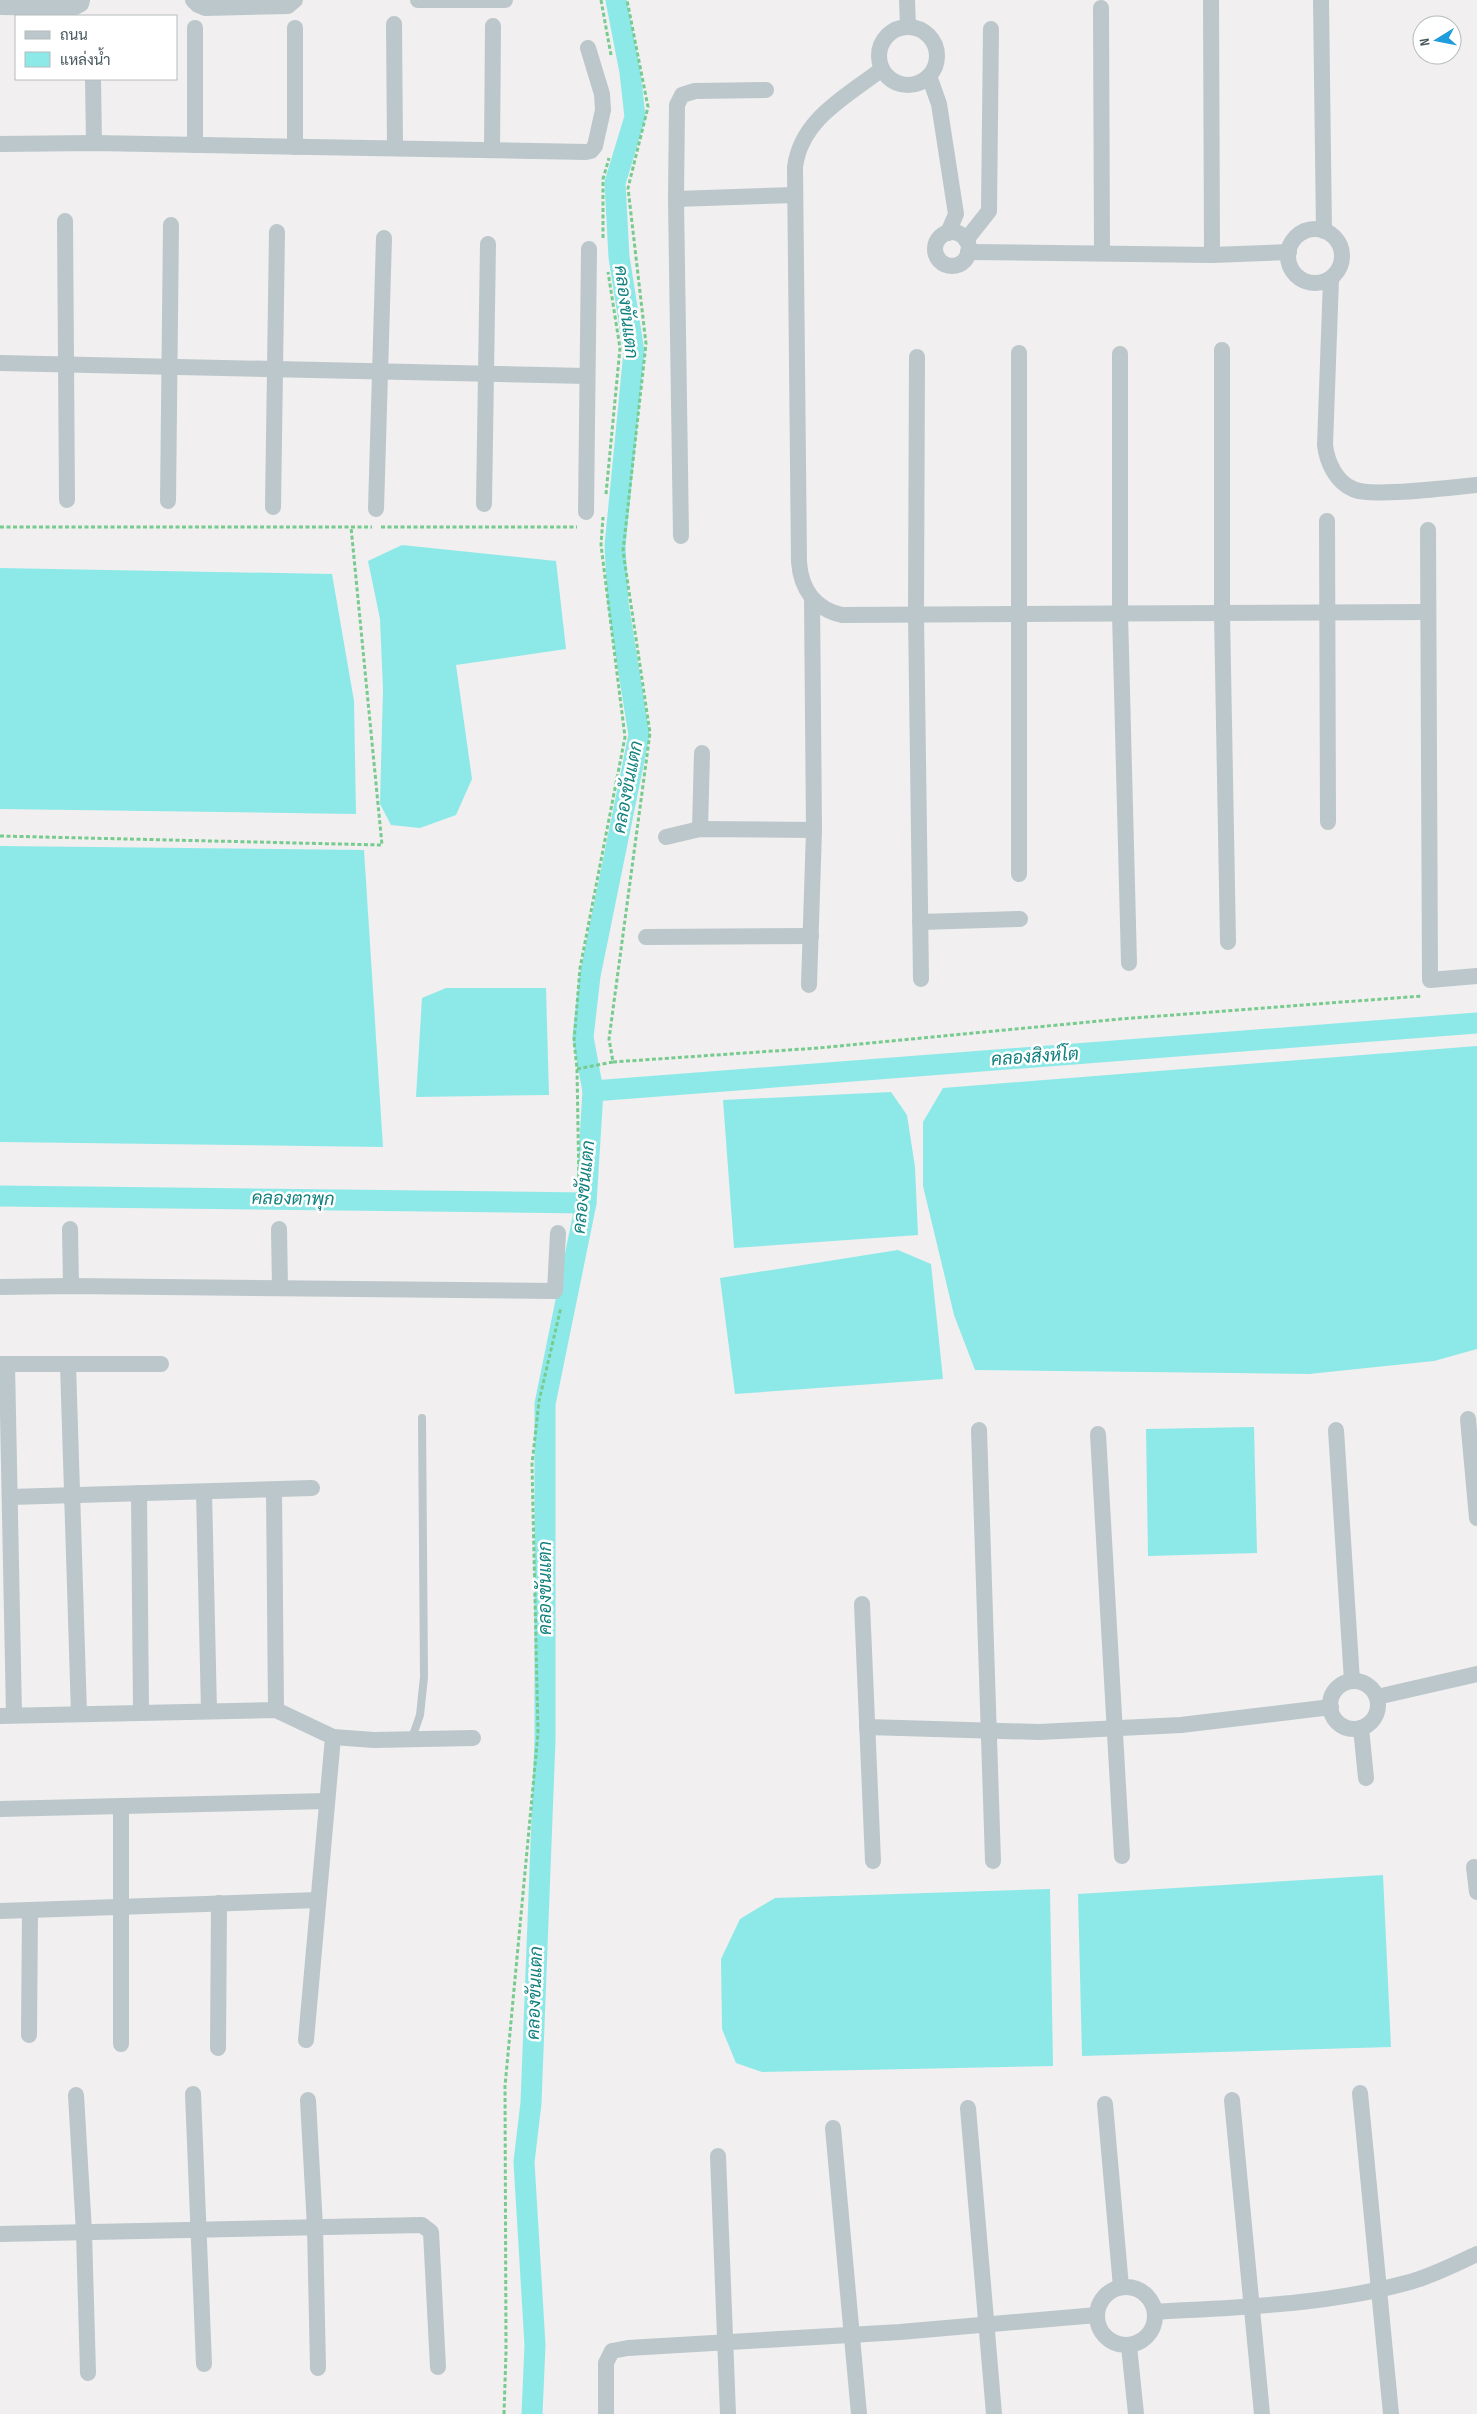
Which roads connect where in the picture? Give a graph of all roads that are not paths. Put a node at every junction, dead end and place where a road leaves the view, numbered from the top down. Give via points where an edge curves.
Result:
1 (82, 0) edge
2 (192, 0) edge
3 (295, 0) edge
4 (418, 0) edge
5 (505, 0) edge
6 (908, 0) edge
7 (1210, 0) edge
8 (1321, 0) edge
9 (0, 7) edge
10 (1101, 8) dead end
11 (394, 24) dead end
12 (493, 26) dead end
13 (908, 26) junction
14 (196, 28) dead end
15 (295, 28) dead end
16 (991, 29) dead end
17 (588, 48) dead end
18 (882, 70) junction
19 (930, 76) junction
20 (93, 80) edge
21 (766, 90) dead end
22 (94, 143) junction
23 (0, 144) edge
24 (195, 145) junction
25 (296, 147) junction
26 (395, 148) junction
27 (492, 150) junction
28 (795, 195) junction
29 (676, 199) junction
30 (65, 221) dead end
31 (171, 225) dead end
32 (1324, 231) junction
33 (277, 232) dead end
34 (948, 233) junction
35 (384, 238) dead end
36 (488, 244) dead end
37 (967, 246) junction
38 (596, 248) road end
39 (1289, 252) junction
40 (1102, 253) junction
41 (1212, 255) junction
42 (1330, 279) junction
43 (1222, 350) dead end
44 (1018, 353) dead end
45 (1120, 354) dead end
46 (917, 357) dead end
47 (0, 363) edge
48 (66, 365) junction
49 (169, 367) junction
50 (275, 369) junction
51 (380, 371) junction
52 (486, 373) junction
53 (587, 376) junction
54 (1477, 486) edge
55 (67, 500) dead end
56 (168, 501) dead end
57 (484, 504) dead end
58 (273, 507) dead end
59 (376, 509) dead end
60 (586, 519) road end
61 (1327, 521) dead end
62 (1428, 530) dead end
63 (681, 536) dead end
64 (812, 599) junction
65 (1326, 612) junction
66 (1428, 612) junction
67 (1120, 613) junction
68 (1222, 613) junction
69 (916, 614) junction
70 (1019, 614) junction
71 (702, 753) dead end
72 (1328, 822) dead end
73 (700, 829) junction
74 (814, 830) junction
75 (666, 837) dead end
76 (1019, 874) dead end
77 (1020, 919) dead end
78 (920, 922) junction
79 (811, 936) junction
80 (646, 937) dead end
81 (1228, 942) dead end
82 (1129, 963) dead end
83 (1477, 976) edge
84 (921, 979) dead end
85 (809, 985) dead end
86 (70, 1229) dead end
87 (279, 1229) dead end
88 (558, 1233) dead end
89 (71, 1286) junction
90 (0, 1288) edge
91 (280, 1288) junction
92 (3, 1364) edge
93 (68, 1364) junction
94 (161, 1364) dead end
95 (422, 1418) dead end
96 (1468, 1419) dead end
97 (979, 1430) dead end
98 (1336, 1430) dead end
99 (1098, 1434) dead end
100 (312, 1488) dead end
101 (274, 1490) junction
102 (204, 1492) junction
103 (139, 1493) junction
104 (72, 1495) junction
105 (10, 1497) junction
106 (5, 1515) edge
107 (1477, 1518) edge
108 (862, 1604) dead end
109 (1477, 1674) edge
110 (1352, 1681) junction
111 (1377, 1697) junction
112 (1331, 1706) junction
113 (276, 1710) junction
114 (209, 1711) junction
115 (141, 1712) junction
116 (79, 1714) junction
117 (7, 1715) edge
118 (867, 1727) junction
119 (1115, 1728) junction
120 (1361, 1728) junction
121 (989, 1730) junction
122 (333, 1737) junction
123 (412, 1738) junction
124 (473, 1738) dead end
125 (1366, 1778) dead end
126 (326, 1800) junction
127 (121, 1806) junction
128 (0, 1809) edge
129 (1122, 1856) dead end
130 (993, 1861) dead end
131 (873, 1862) dead end
132 (1474, 1867) dead end
133 (1477, 1892) edge
134 (318, 1900) junction
135 (219, 1903) junction
136 (121, 1907) junction
137 (30, 1910) junction
138 (0, 1911) edge
139 (29, 2035) dead end
140 (306, 2040) dead end
141 (121, 2044) dead end
142 (218, 2048) dead end
143 (1360, 2093) dead end
144 (193, 2094) dead end
145 (76, 2096) dead end
146 (308, 2100) dead end
147 (1232, 2100) dead end
148 (1105, 2104) dead end
149 (968, 2108) dead end
150 (834, 2128) dead end
151 (718, 2156) dead end
152 (315, 2227) junction
153 (198, 2230) junction
154 (84, 2232) junction
155 (0, 2234) edge
156 (1477, 2254) edge
157 (1121, 2287) junction
158 (1379, 2289) junction
159 (1251, 2306) junction
160 (1155, 2312) junction
161 (1097, 2316) junction
162 (986, 2324) junction
163 (852, 2335) junction
164 (724, 2342) junction
165 (1129, 2346) junction
166 (204, 2364) dead end
167 (438, 2367) dead end
168 (318, 2368) dead end
169 (88, 2373) dead end
170 (606, 2414) edge
171 (728, 2414) edge
172 (859, 2414) edge
173 (994, 2414) edge
174 (1136, 2414) edge
175 (1262, 2414) edge
176 (1391, 2414) edge

1 - 9 street via 73,8
2 - 3 street via 206,8 288,6
4 - 5 street
6 - 13 street
7 - 41 street
8 - 32 street
10 - 40 street
11 - 26 street
12 - 27 street
13 - 18 street via 894,30 883,41 879,50
13 - 19 street via 927,33 934,41 937,60
14 - 24 street
15 - 25 street
16 - 37 street via 989,211
17 - 27 street via 602,94 603,110 591,151
18 - 19 street via 904,85 913,85
18 - 28 street via 810,127 797,152
19 - 34 street via 939,104 956,214
20 - 22 street
21 - 29 street via 695,90 682,95 678,105
22 - 23 street
22 - 24 street
24 - 25 street
25 - 26 street
26 - 27 street
28 - 29 street
28 - 64 street via 799,562 802,581
29 - 63 street
30 - 48 street
31 - 49 street
32 - 39 street via 1312,229 1303,232 1290,245
32 - 42 street via 1337,239 1343,257 1341,266
33 - 50 street
34 - 37 street via 961,235
34 - 37 street via 936,246 938,259 949,266 956,266 966,258
35 - 51 street
36 - 52 street
37 - 40 street
38 - 53 street
39 - 41 street
39 - 42 street via 1289,263 1298,277 1314,284
40 - 41 street
42 - 54 street via 1324,445 1326,457 1340,480 1354,490 1374,493
43 - 68 street
44 - 70 street
45 - 67 street
46 - 69 street
47 - 48 street
48 - 49 street
48 - 55 street
49 - 50 street
49 - 56 street
50 - 51 street
50 - 58 street
51 - 52 street
51 - 59 street
52 - 53 street
52 - 57 street
53 - 60 street
61 - 65 street
62 - 66 street
64 - 69 street via 826,610 842,614
64 - 74 street
65 - 66 street
65 - 68 street
65 - 72 street
66 - 83 street via 1430,980
67 - 68 street
67 - 70 street
67 - 82 street
68 - 81 street
69 - 70 street
69 - 78 street
70 - 76 street
71 - 73 street
73 - 74 street
73 - 75 street
74 - 79 street
77 - 78 street
78 - 84 street
79 - 80 street
79 - 85 street
86 - 89 street
87 - 91 street
88 - 91 street via 556,1291
89 - 90 street
89 - 91 street
92 - 93 street
92 - 105 street
93 - 94 street
93 - 104 street
95 - 123 lane via 424,1677 420,1715
96 - 107 street
97 - 121 street
98 - 110 street
99 - 119 street
100 - 101 street
101 - 102 street
101 - 113 street
102 - 103 street
102 - 114 street
103 - 104 street
103 - 115 street
104 - 105 street
104 - 116 street
105 - 106 street
106 - 117 street
108 - 118 street
109 - 111 street
110 - 111 street via 1367,1685
110 - 112 street via 1337,1688
111 - 120 street via 1373,1719
112 - 119 street via 1180,1725
112 - 120 street via 1339,1723
113 - 114 street
113 - 122 street
114 - 115 street
115 - 116 street
116 - 117 street
118 - 121 street
118 - 131 street
119 - 121 street via 1039,1732
119 - 129 street
120 - 125 street
121 - 130 street
122 - 123 street
122 - 126 street
123 - 124 street
126 - 127 street
126 - 134 street
127 - 128 street
127 - 136 street
132 - 133 street
134 - 135 street
134 - 140 street
135 - 136 street
135 - 142 street
136 - 137 street
136 - 141 street
137 - 138 street
137 - 139 street
143 - 158 street
144 - 153 street
145 - 154 street
146 - 152 street
147 - 159 street
148 - 157 street
149 - 162 street
150 - 163 street
151 - 164 street
152 - 153 street
152 - 167 street via 407,2224 422,2225 431,2232
152 - 168 street
153 - 154 street
153 - 166 street
154 - 155 street
154 - 169 street
156 - 158 street via 1408,2283
157 - 160 street via 1140,2290 1152,2303
157 - 161 street via 1104,2297
158 - 159 street via 1346,2296
158 - 176 street
159 - 160 street
159 - 175 street
160 - 165 street via 1155,2322 1146,2338
161 - 162 street
161 - 165 street via 1098,2325 1110,2341
162 - 163 street
162 - 173 street
163 - 164 street
163 - 172 street
164 - 170 street via 612,2351 606,2363
164 - 171 street
165 - 174 street

